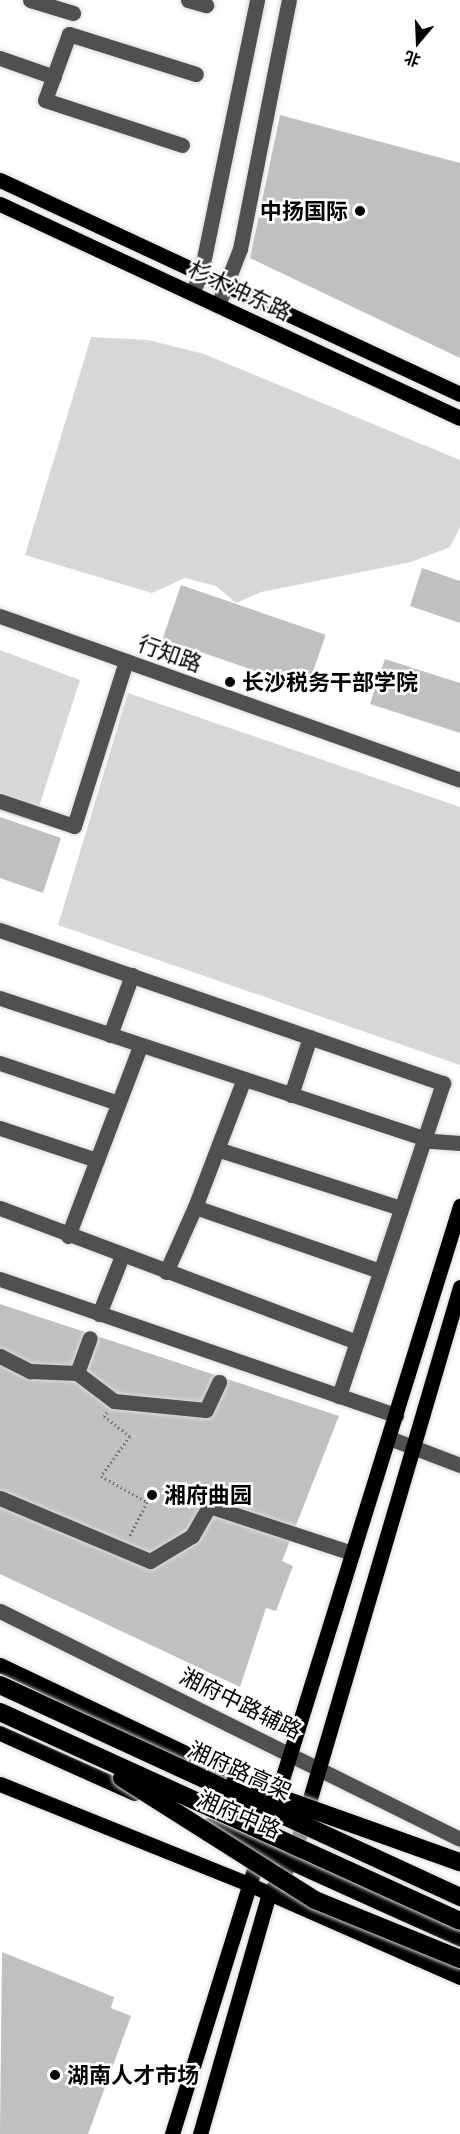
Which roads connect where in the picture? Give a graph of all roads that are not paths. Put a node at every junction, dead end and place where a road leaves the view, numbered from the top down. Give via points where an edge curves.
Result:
1 (30, 0) edge
2 (188, 0) edge
3 (257, 0) edge
4 (289, 0) edge
5 (206, 5) dead end
6 (75, 7) edge
7 (69, 34) junction
8 (0, 58) edge
9 (196, 74) dead end
10 (54, 77) junction
11 (182, 145) dead end
12 (0, 180) edge
13 (0, 204) edge
14 (201, 273) junction
15 (227, 285) junction
16 (192, 293) junction
17 (218, 305) junction
18 (460, 394) edge
19 (460, 418) edge
20 (0, 616) edge
21 (126, 661) junction
22 (460, 780) edge
23 (0, 801) edge
24 (0, 930) edge
25 (132, 975) junction
26 (0, 998) edge
27 (110, 1035) junction
28 (310, 1037) junction
29 (140, 1046) junction
30 (0, 1063) edge
31 (244, 1079) junction
32 (291, 1095) junction
33 (118, 1103) junction
34 (0, 1128) edge
35 (424, 1138) junction
36 (460, 1143) edge
37 (220, 1150) junction
38 (97, 1161) junction
39 (460, 1206) edge
40 (195, 1207) junction
41 (0, 1208) edge
42 (401, 1208) junction
43 (68, 1236) junction
44 (122, 1256) junction
45 (380, 1271) junction
46 (166, 1272) junction
47 (0, 1279) edge
48 (460, 1287) edge
49 (99, 1314) junction
50 (90, 1338) dead end
51 (357, 1342) junction
52 (0, 1356) edge
53 (77, 1373) junction
54 (219, 1382) dead end
55 (339, 1396) junction
56 (396, 1414) junction
57 (389, 1438) junction
58 (413, 1446) junction
59 (460, 1465) edge
60 (0, 1498) edge
61 (352, 1553) junction
62 (0, 1611) edge
63 (0, 1665) edge
64 (0, 1685) edge
65 (0, 1712) edge
66 (0, 1733) edge
67 (116, 1741) junction
68 (289, 1751) junction
69 (80, 1752) junction
70 (316, 1766) junction
71 (0, 1784) edge
72 (277, 1796) junction
73 (305, 1809) junction
74 (460, 1839) edge
75 (262, 1849) junction
76 (292, 1860) junction
77 (460, 1862) edge
78 (460, 1870) edge
79 (246, 1883) junction
80 (269, 1894) junction
81 (460, 1897) edge
82 (460, 1922) edge
83 (460, 1939) edge
84 (460, 1959) edge
85 (460, 1977) edge
86 (172, 2134) edge
87 (200, 2134) edge

1 - 6 street
2 - 5 street
3 - 14 street
4 - 15 street via 240,249
6 - 7 street
7 - 9 street
7 - 10 street
8 - 10 street
10 - 11 street via 45,100
12 - 14 main road, 杉木冲东路
13 - 16 main road, 杉木冲东路
14 - 15 main road, 杉木冲东路
14 - 16 street
15 - 17 street
15 - 18 main road, 杉木冲东路
16 - 17 main road, 杉木冲东路
17 - 19 main road, 杉木冲东路
20 - 21 street, 行知路
21 - 22 street, 行知路
21 - 23 street via 74,826
24 - 25 street
25 - 27 street
25 - 28 street
26 - 27 street
27 - 29 street
28 - 32 street
28 - 35 street via 443,1083
29 - 31 street
29 - 33 street
30 - 33 street
31 - 32 street
31 - 37 street
32 - 35 street
33 - 38 street
34 - 38 street
35 - 36 street
35 - 42 street
37 - 40 street
37 - 42 street
38 - 43 street
39 - 56 main road
40 - 45 street
40 - 46 street
41 - 43 street
42 - 45 street
43 - 44 street
44 - 46 street
44 - 49 street
45 - 51 street
46 - 51 street
47 - 49 street
48 - 58 main road
49 - 55 street
50 - 53 street
51 - 55 street
52 - 53 street via 30,1371
53 - 54 street via 114,1401 206,1410
55 - 56 street
56 - 57 main road
57 - 58 street
57 - 61 main road
58 - 59 street
58 - 70 main road
60 - 61 street via 150,1561 192,1536 209,1506
61 - 68 main road
62 - 68 street, 湘府中路辅路
63 - 72 main road, 湘府中路
64 - 67 highway, 湘府路高架, bridge
65 - 69 highway, 湘府路高架, bridge
66 - 75 main road, 湘府中路
67 - 77 highway, bridge
67 - 81 highway, 湘府路高架, bridge
68 - 70 street, 湘府中路辅路
68 - 72 main road
69 - 82 highway, 湘府路高架, bridge via 214,1807
69 - 84 highway, bridge via 315,1900
70 - 73 main road
70 - 74 street, 湘府中路辅路
71 - 79 main road
72 - 73 main road, 湘府中路
72 - 75 main road
73 - 76 main road
73 - 78 main road, 湘府中路
75 - 76 main road, 湘府中路
75 - 79 main road
76 - 80 main road
76 - 83 main road, 湘府中路
79 - 80 main road
79 - 86 main road
80 - 85 main road
80 - 87 main road

